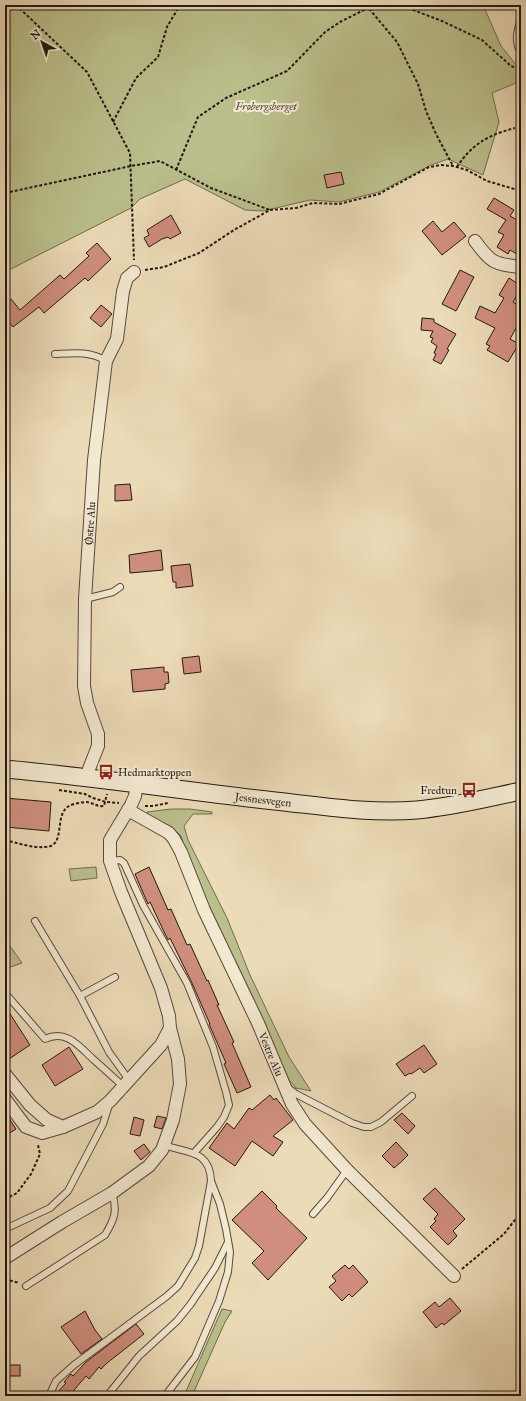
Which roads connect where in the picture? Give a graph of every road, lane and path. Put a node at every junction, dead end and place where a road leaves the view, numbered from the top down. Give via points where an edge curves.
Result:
1 (16, 5) edge
2 (180, 5) edge
3 (366, 5) edge
4 (369, 6) edge
5 (521, 19) edge
6 (521, 52) edge
7 (521, 70) edge
8 (113, 122) junction
9 (515, 128) dead end
10 (131, 166) junction
11 (453, 166) junction
12 (456, 167) junction
13 (176, 170) junction
14 (521, 191) edge
15 (5, 192) edge
16 (270, 210) junction
17 (475, 241) dead end
18 (521, 267) edge
19 (134, 272) junction
20 (55, 354) dead end
21 (106, 361) junction
22 (120, 587) dead end
23 (85, 599) junction
24 (5, 769) edge
25 (87, 778) junction
26 (137, 785) junction
27 (55, 790) dead end
28 (521, 791) edge
29 (106, 802) junction
30 (126, 807) junction
31 (5, 840) edge
32 (110, 861) junction
33 (35, 921) dead end
34 (115, 977) dead end
35 (5, 993) edge
36 (80, 996) junction
37 (170, 1028) junction
38 (5, 1074) edge
39 (126, 1083) junction
40 (284, 1085) junction
41 (412, 1096) dead end
42 (5, 1099) edge
43 (110, 1101) junction
44 (63, 1127) junction
45 (39, 1132) junction
46 (164, 1144) junction
47 (194, 1153) junction
48 (346, 1170) junction
49 (211, 1181) junction
50 (112, 1193) junction
51 (5, 1199) edge
52 (521, 1212) edge
53 (313, 1214) dead end
54 (5, 1229) edge
55 (228, 1240) junction
56 (5, 1258) edge
57 (454, 1276) joint
58 (5, 1279) edge
59 (26, 1286) joint
60 (49, 1396) edge
61 (107, 1396) edge
62 (165, 1396) edge

1 - 8 path via 87,72
2 - 8 path via 167,27 158,57 136,78
3 - 4 path
4 - 7 path via 408,8 442,21 482,40 511,66
4 - 11 path via 406,58 418,84 426,111
4 - 13 path via 325,32 287,71 226,98 198,118
5 - 6 lane via 516,38
8 - 10 path via 130,153
9 - 12 path via 478,142
10 - 13 path via 160,161
10 - 15 path
10 - 19 path
11 - 12 path
11 - 16 path via 429,167 379,194 339,204 313,203 296,208
12 - 14 path via 468,170 487,181
13 - 16 path via 211,188
16 - 19 path via 199,253 164,267
17 - 18 street via 494,262
19 - 21 street, Østre Alu via 127,278 117,339
20 - 21 lane via 96,355
21 - 23 street, Østre Alu via 94,460
22 - 23 lane via 114,592
23 - 25 street, Østre Alu via 84,686 98,734 98,746
24 - 25 main road, Jessnesvegen
25 - 26 main road, Jessnesvegen
26 - 28 main road, Jessnesvegen via 303,804 386,810 417,810
26 - 30 street via 136,796
27 - 29 path via 85,794
29 - 30 path
29 - 31 path via 104,806 99,807 86,802 69,805 63,811 60,820 59,836 50,847 43,848
30 - 32 street via 110,840
30 - 40 street, Vestre Alu via 174,839
32 - 37 street via 160,988
32 - 47 lane via 120,860 124,863 143,905 187,983 214,1047 229,1105 217,1127
33 - 36 lane
34 - 36 lane
35 - 39 lane via 45,1039 53,1036 74,1041
36 - 39 lane
37 - 39 street via 161,1045
37 - 46 street via 178,1059 180,1084 173,1120
38 - 44 street via 30,1105 47,1120
39 - 43 street
40 - 41 lane via 296,1094 364,1127 381,1122
40 - 48 street, Vestre Alu via 305,1124
42 - 45 street via 26,1127
43 - 44 street via 97,1112
43 - 54 lane via 103,1124 68,1191 50,1208
44 - 45 street
45 - 51 path via 37,1140 40,1154 31,1174 17,1193
46 - 47 lane
46 - 50 street via 149,1166
47 - 49 lane via 206,1164
48 - 53 lane
48 - 57 street, Vestre Alu
49 - 55 lane via 220,1204
49 - 60 lane via 199,1246 195,1258 178,1286 153,1308 74,1365 56,1381
50 - 56 street
50 - 59 lane via 116,1205 113,1222 105,1235
52 - 57 path via 504,1234
55 - 61 lane via 215,1268 190,1305 177,1321 139,1356
55 - 62 lane via 228,1272 219,1301 195,1357
58 - 59 path

